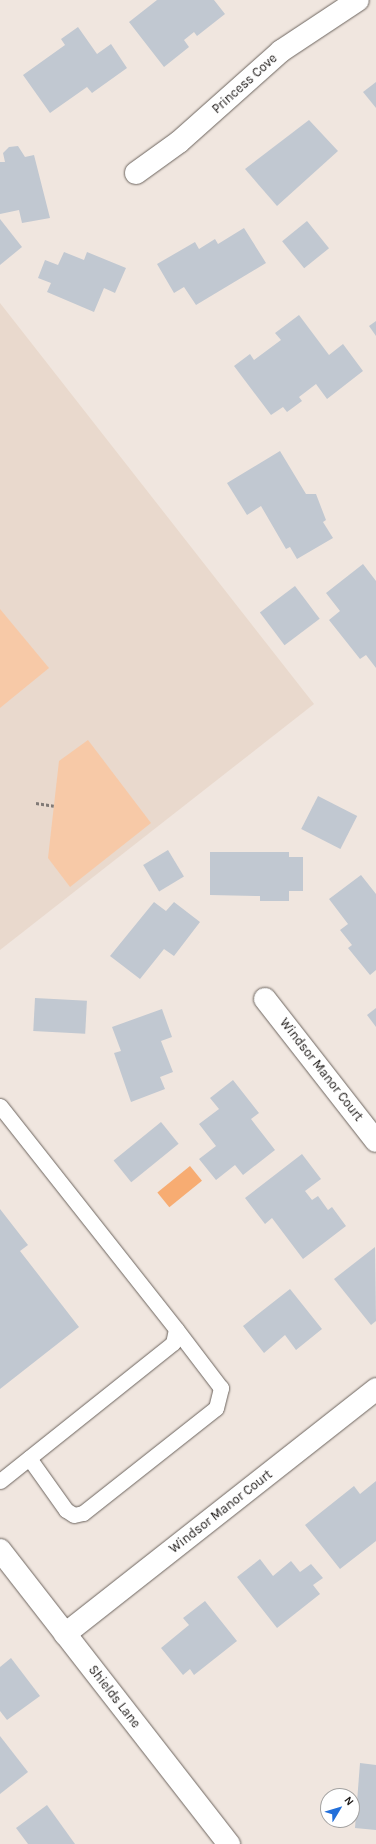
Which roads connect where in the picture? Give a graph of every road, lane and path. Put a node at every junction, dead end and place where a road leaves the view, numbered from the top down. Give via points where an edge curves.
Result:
1 (358, 0) edge
2 (136, 173) dead end
3 (36, 802) dead end
4 (54, 806) dead end
5 (265, 999) dead end
6 (0, 1106) edge
7 (376, 1141) edge
8 (176, 1329) junction
9 (376, 1389) edge
10 (29, 1458) junction
11 (0, 1481) edge
12 (0, 1550) edge
13 (65, 1634) junction
14 (227, 1844) edge

1 - 2 street, Princess Cove via 287,47 179,142
3 - 4 path
5 - 7 street, Windsor Manor Court
6 - 8 lane
8 - 10 lane via 173,1343
8 - 10 lane via 221,1388 216,1408 83,1514 74,1515 66,1510
9 - 13 street, Windsor Manor Court
10 - 11 lane
12 - 13 street, Shields Lane
13 - 14 street, Shields Lane

